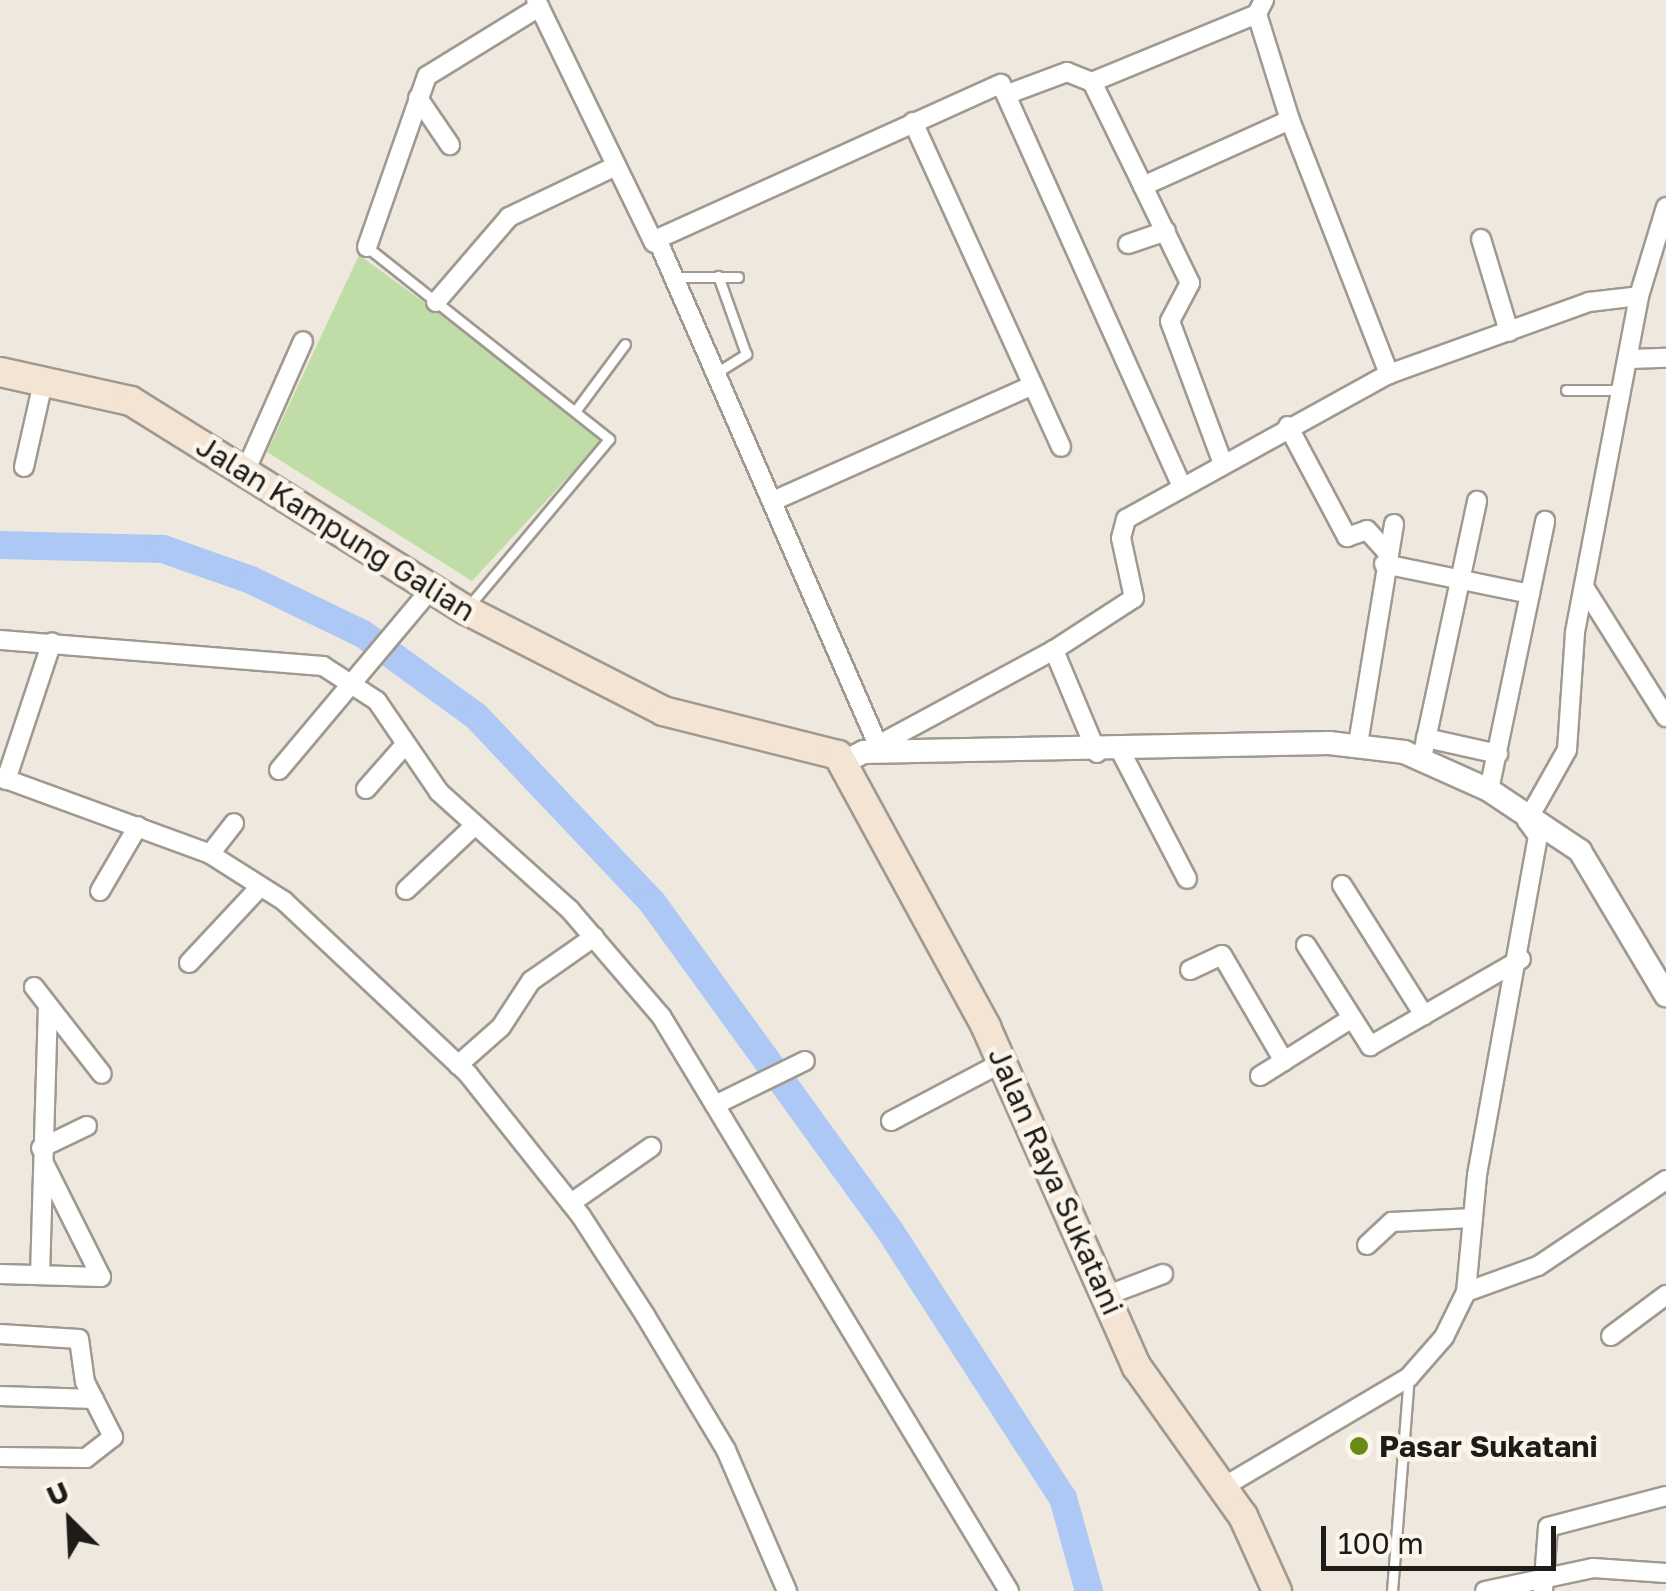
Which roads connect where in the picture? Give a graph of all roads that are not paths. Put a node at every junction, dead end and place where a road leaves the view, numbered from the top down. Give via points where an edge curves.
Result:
1 (538, 3) edge
2 (1260, 7) edge
3 (1092, 82) junction
4 (1008, 94) junction
5 (418, 98) junction
6 (1290, 120) junction
7 (913, 122) junction
8 (450, 145) dead end
9 (614, 166) junction
10 (1143, 186) junction
11 (1666, 207) edge
12 (1166, 231) junction
13 (1481, 240) dead end
14 (654, 242) junction
15 (1128, 244) dead end
16 (367, 247) joint
17 (718, 276) junction
18 (738, 276) dead end
19 (667, 277) junction
20 (1640, 296) junction
21 (436, 302) junction
22 (1508, 332) junction
23 (303, 341) dead end
24 (624, 344) dead end
25 (1630, 358) junction
26 (1666, 358) edge
27 (0, 372) edge
28 (714, 374) junction
29 (1389, 374) junction
30 (44, 378) junction
31 (1033, 385) junction
32 (1566, 390) dead end
33 (1624, 390) junction
34 (576, 410) junction
35 (1288, 426) junction
36 (1062, 448) dead end
37 (1222, 461) junction
38 (24, 467) dead end
39 (245, 472) junction
40 (1182, 487) junction
41 (775, 500) junction
42 (1477, 500) dead end
43 (1544, 522) dead end
44 (1394, 524) dead end
45 (1386, 558) junction
46 (1461, 577) junction
47 (1584, 588) junction
48 (1530, 594) junction
49 (423, 599) junction
50 (466, 610) junction
51 (0, 640) edge
52 (52, 642) junction
53 (1054, 650) junction
54 (354, 680) junction
55 (1666, 717) edge
56 (1358, 744) junction
57 (403, 746) junction
58 (1424, 748) junction
59 (1096, 752) junction
60 (1121, 752) junction
61 (862, 753) junction
62 (1498, 754) junction
63 (279, 770) dead end
64 (3, 778) edge
65 (366, 789) dead end
66 (1489, 790) junction
67 (1527, 821) junction
68 (234, 823) dead end
69 (138, 826) junction
70 (473, 827) junction
71 (210, 854) junction
72 (1188, 878) dead end
73 (1342, 886) dead end
74 (100, 890) dead end
75 (257, 890) junction
76 (406, 890) dead end
77 (594, 937) junction
78 (1306, 945) dead end
79 (1521, 960) junction
80 (189, 962) dead end
81 (1190, 970) dead end
82 (34, 987) dead end
83 (1666, 995) edge
84 (48, 1007) junction
85 (1424, 1015) junction
86 (1349, 1020) junction
87 (1284, 1060) junction
88 (805, 1061) dead end
89 (1003, 1062) junction
90 (458, 1065) junction
91 (102, 1074) dead end
92 (1260, 1076) dead end
93 (715, 1106) junction
94 (891, 1121) dead end
95 (86, 1126) dead end
96 (651, 1147) dead end
97 (41, 1153) junction
98 (1666, 1180) edge
99 (571, 1203) junction
100 (1473, 1218) junction
101 (1367, 1245) dead end
102 (0, 1274) edge
103 (1163, 1274) dead end
104 (40, 1276) junction
105 (1466, 1292) junction
106 (1108, 1295) junction
107 (1666, 1295) edge
108 (0, 1334) edge
109 (1611, 1336) dead end
110 (1408, 1377) junction
111 (0, 1396) edge
112 (94, 1399) junction
113 (0, 1457) edge
114 (1224, 1486) junction
115 (1666, 1496) edge
116 (1666, 1573) edge
117 (1543, 1583) edge
118 (787, 1591) edge
119 (1008, 1591) edge
120 (1277, 1591) edge
121 (1392, 1591) edge
122 (1486, 1591) edge

1 - 5 street via 433,70
1 - 9 street via 582,80
2 - 3 street
2 - 6 street
3 - 4 street via 1067,72
3 - 10 street
4 - 7 street via 996,84
4 - 40 street
5 - 8 street
5 - 16 street
6 - 10 street
6 - 29 street
7 - 14 street
7 - 31 street
9 - 14 street
9 - 21 street via 509,217
10 - 12 street
11 - 20 street
12 - 15 street
12 - 37 street via 1190,283 1170,321
13 - 22 street
14 - 19 street
16 - 21 lane
17 - 18 lane
17 - 19 lane
17 - 28 lane via 746,354
19 - 28 street
20 - 22 street via 1589,302
20 - 25 street
21 - 34 lane
22 - 29 street
23 - 39 street
24 - 34 lane
25 - 26 street
25 - 33 street
27 - 30 main road, Jalan Kampung Galian
28 - 41 street
29 - 35 street
30 - 38 street
30 - 39 main road, Jalan Kampung Galian via 131,401
31 - 36 street
31 - 41 street
32 - 33 lane
33 - 47 street
34 - 50 lane via 609,444
35 - 37 street
35 - 45 street via 1347,537 1367,530
37 - 40 street
39 - 49 main road, Jalan Kampung Galian
40 - 53 street via 1122,524 1134,598
41 - 61 street
42 - 46 street
43 - 48 street
44 - 45 street
45 - 46 street
45 - 56 street
46 - 48 street
46 - 58 street
47 - 55 street
47 - 67 street via 1567,750
48 - 62 street
49 - 50 main road, Jalan Kampung Galian
49 - 54 street
50 - 61 main road, Jalan Kampung Galian via 662,711
51 - 52 street
52 - 54 street via 323,666
52 - 64 street
53 - 59 street
53 - 61 street
54 - 57 street via 386,711
54 - 63 street
56 - 58 street
56 - 60 street
57 - 65 street
57 - 70 street
58 - 62 street
58 - 66 street
59 - 60 street
59 - 61 street
60 - 72 street
61 - 89 main road, Jalan Raya Sukatani
62 - 66 street
64 - 69 street
66 - 67 street
67 - 79 street via 1538,836
67 - 83 street via 1580,851
68 - 71 street
69 - 71 street
69 - 74 street
70 - 76 street
70 - 77 street
71 - 75 street
73 - 85 street
75 - 80 street
75 - 90 street via 284,901
77 - 90 street via 530,981 501,1027
77 - 93 street via 661,1016
78 - 86 street
79 - 85 street
79 - 100 street
81 - 87 street via 1222,955
82 - 84 street
84 - 91 street
84 - 97 street
85 - 86 street via 1370,1046
86 - 87 street
87 - 92 street
88 - 93 street
89 - 94 street
89 - 106 main road, Jalan Raya Sukatani
90 - 99 street
93 - 119 street via 946,1474
95 - 97 street
96 - 99 street
97 - 104 street
97 - 104 street via 102,1271
98 - 105 street via 1538,1266
99 - 118 street via 726,1450
100 - 101 street via 1392,1222
100 - 105 street
102 - 104 street
103 - 106 street
105 - 110 street via 1444,1337
106 - 114 main road, Jalan Raya Sukatani via 1137,1368
107 - 109 street
108 - 112 street via 78,1340
110 - 114 street
110 - 121 lane
111 - 112 street
112 - 113 street via 112,1446 86,1458
114 - 120 main road, Jalan Raya Sukatani
115 - 117 street via 1548,1527
116 - 117 street
117 - 122 street

